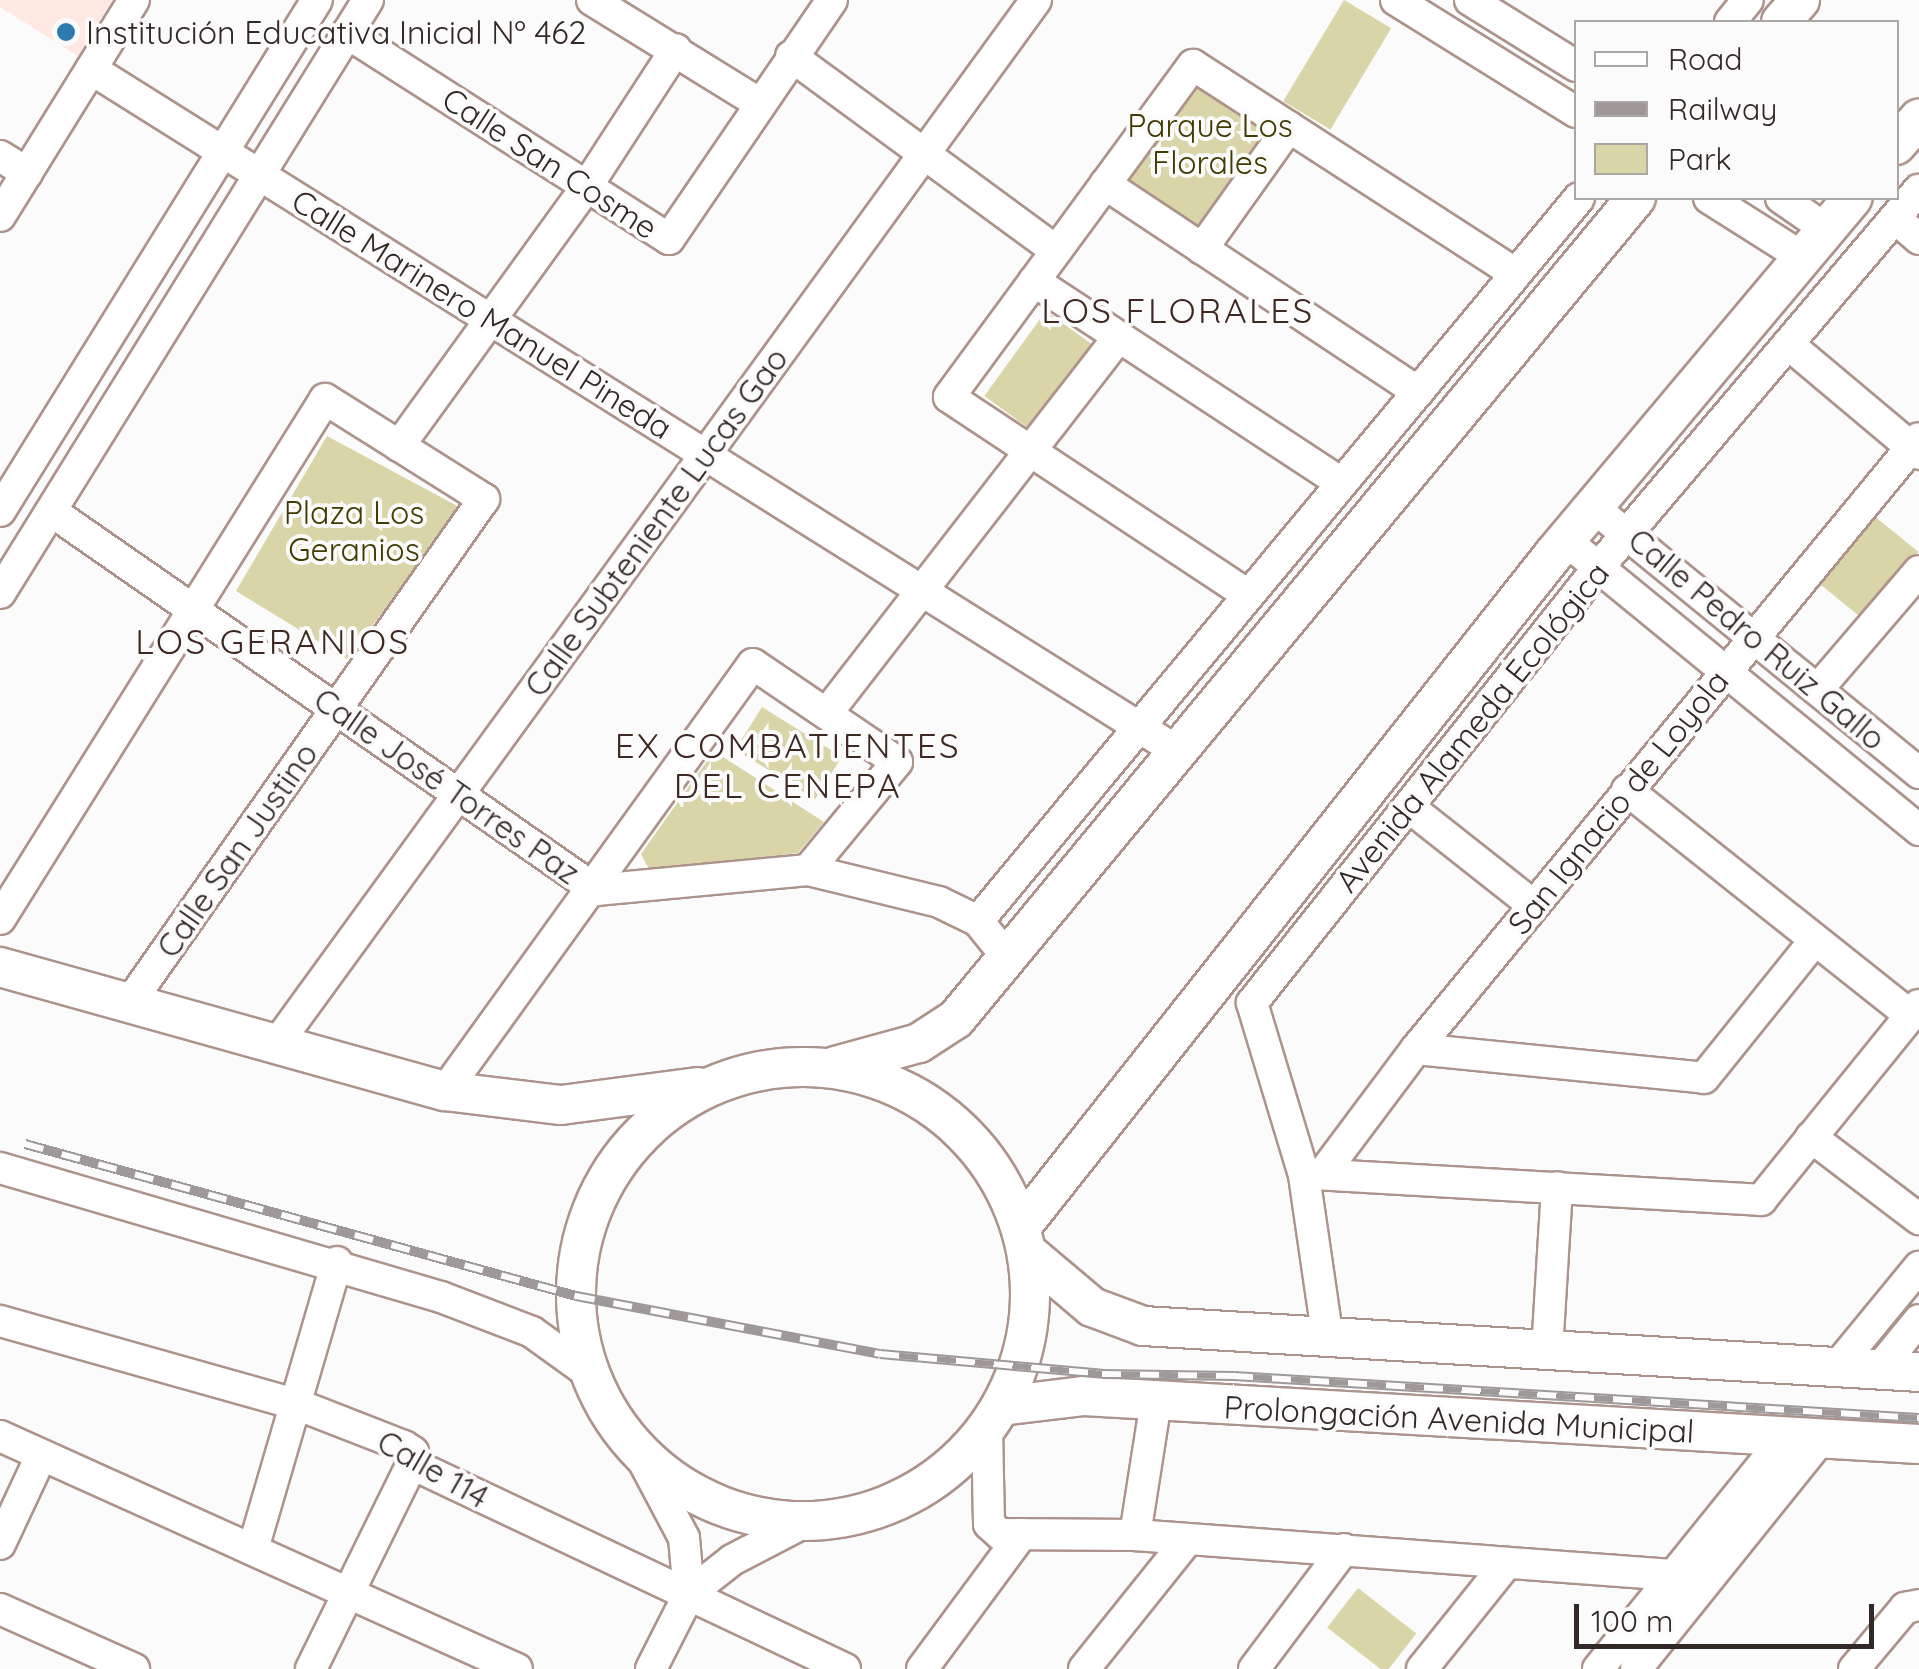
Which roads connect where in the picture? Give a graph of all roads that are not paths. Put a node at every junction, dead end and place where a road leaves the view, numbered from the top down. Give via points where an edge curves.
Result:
1 (134, 0) edge
2 (317, 0) edge
3 (368, 0) edge
4 (592, 0) edge
5 (1036, 0) edge
6 (1470, 0) edge
7 (1748, 0) edge
8 (1800, 0) edge
9 (1400, 1) edge
10 (820, 4) edge
11 (1732, 20) edge
12 (1784, 20) edge
13 (347, 34) junction
14 (676, 49) junction
15 (791, 56) junction
16 (1574, 65) edge
17 (91, 69) junction
18 (760, 103) junction
19 (1574, 111) edge
20 (1919, 119) edge
21 (1289, 127) junction
22 (1899, 142) edge
23 (223, 151) junction
24 (924, 154) junction
25 (0, 156) edge
26 (27, 173) junction
27 (260, 174) junction
28 (1105, 184) junction
29 (587, 186) junction
30 (1919, 190) edge
31 (1576, 200) edge
32 (1634, 200) edge
33 (1714, 200) edge
34 (1782, 200) edge
35 (1851, 200) edge
36 (0, 216) edge
37 (1895, 218) junction
38 (1919, 238) edge
39 (1814, 243) junction
40 (1202, 249) junction
41 (1056, 251) junction
42 (1515, 273) junction
43 (1034, 281) junction
44 (488, 317) junction
45 (1119, 337) junction
46 (1788, 344) junction
47 (1418, 392) junction
48 (398, 446) junction
49 (1916, 447) edge
50 (1031, 452) junction
51 (706, 454) junction
52 (1340, 482) junction
53 (1593, 507) junction
54 (51, 511) junction
55 (0, 514) edge
56 (1630, 531) junction
57 (34, 538) junction
58 (1565, 540) junction
59 (1598, 568) junction
60 (1919, 571) edge
61 (926, 591) junction
62 (0, 593) edge
63 (1245, 594) junction
64 (194, 609) junction
65 (1754, 636) junction
66 (1726, 670) junction
67 (1818, 690) junction
68 (337, 708) junction
69 (827, 713) junction
70 (1137, 723) junction
71 (1178, 751) junction
72 (1919, 773) edge
73 (1627, 790) junction
74 (460, 792) junction
75 (1409, 807) junction
76 (1919, 830) edge
77 (808, 870) junction
78 (596, 890) junction
79 (1534, 905) junction
80 (0, 919) edge
81 (978, 921) junction
82 (1816, 940) junction
83 (1007, 957) junction
84 (0, 967) edge
85 (1214, 980) junction
86 (1252, 1002) junction
87 (128, 1004) junction
88 (1914, 1010) edge
89 (276, 1045) junction
90 (1416, 1048) junction
91 (828, 1068) junction
92 (724, 1081) junction
93 (445, 1091) junction
94 (1811, 1137) junction
95 (0, 1168) edge
96 (1314, 1174) junction
97 (1556, 1187) junction
98 (1919, 1219) edge
99 (1024, 1240) junction
100 (337, 1262) junction
101 (1919, 1267) edge
102 (1919, 1320) edge
103 (0, 1322) edge
104 (1328, 1340) junction
105 (1547, 1351) junction
106 (1836, 1368) junction
107 (1879, 1369) junction
108 (1919, 1372) edge
109 (590, 1374) junction
110 (1156, 1401) junction
111 (296, 1404) junction
112 (994, 1417) junction
113 (0, 1436) edge
114 (1803, 1438) junction
115 (1919, 1444) edge
116 (639, 1453) junction
117 (41, 1456) junction
118 (412, 1464) junction
119 (805, 1522) junction
120 (1022, 1534) junction
121 (1135, 1535) junction
122 (1188, 1539) junction
123 (0, 1544) edge
124 (254, 1549) junction
125 (1344, 1549) junction
126 (1507, 1563) junction
127 (1673, 1575) junction
128 (348, 1592) junction
129 (689, 1594) junction
130 (1919, 1604) edge
131 (0, 1609) edge
132 (134, 1669) edge
133 (311, 1669) edge
134 (517, 1669) edge
135 (651, 1669) edge
136 (846, 1669) edge
137 (922, 1669) edge
138 (1084, 1669) edge
139 (1254, 1669) edge
140 (1422, 1669) edge
141 (1598, 1669) edge
142 (1636, 1669) edge
143 (1854, 1669) edge

1 - 17 street
2 - 23 street
3 - 13 street
4 - 14 street
5 - 24 street, Calle Subteniente Lucas Gao
6 - 16 street
7 - 11 street
8 - 12 main road
9 - 19 street
10 - 15 street, Calle San Cosme
13 - 27 street
13 - 29 street, Calle San Cosme
14 - 18 street
14 - 29 street
15 - 18 street, Calle San Cosme
15 - 24 street
17 - 23 street, Calle Marinero Manuel Pineda
17 - 26 street
18 - 29 street, Calle San Cosme via 669,239
20 - 22 main road
21 - 28 street via 1193,65
21 - 40 street
21 - 42 street
23 - 27 street, Calle Marinero Manuel Pineda
23 - 55 street
24 - 41 street
24 - 51 street, Calle Subteniente Lucas Gao
25 - 26 street
26 - 36 street
27 - 44 street, Calle Marinero Manuel Pineda
27 - 54 street
28 - 40 street
28 - 41 street
29 - 44 street
30 - 37 street, Avenida Alameda Ecológica
31 - 42 street
32 - 71 main road
33 - 39 street
34 - 39 street
35 - 39 main road, Avenida Alameda Ecológica
37 - 38 street
37 - 46 street, Avenida Alameda Ecológica
39 - 53 main road, Avenida Alameda Ecológica
40 - 47 street
41 - 43 street
42 - 47 street
43 - 45 street
43 - 50 street via 949,397
44 - 48 street
44 - 51 street, Calle Marinero Manuel Pineda
45 - 50 street
45 - 52 street
46 - 49 street
46 - 56 street, Avenida Alameda Ecológica
47 - 52 street
48 - 64 street via 325,400
48 - 68 street, Calle San Justino via 484,499
49 - 65 street, San Ignacio de Loyola
50 - 61 street
50 - 63 street
51 - 61 street, Calle Marinero Manuel Pineda
51 - 74 street, Calle Subteniente Lucas Gao
52 - 63 street
53 - 56 street, Calle Pedro Ruiz Gallo
53 - 58 main road, Avenida Alameda Ecológica
54 - 57 street
54 - 64 street, Calle José Torres Paz
55 - 57 street
56 - 59 street, Avenida Alameda Ecológica
56 - 65 street, Calle Pedro Ruiz Gallo
57 - 62 street
58 - 59 street, Calle Pedro Ruiz Gallo
58 - 85 main road, Avenida Alameda Ecológica
59 - 66 street, Calle Pedro Ruiz Gallo
59 - 75 street, Avenida Alameda Ecológica
60 - 67 street
61 - 69 street
61 - 70 street, Calle Marinero Manuel Pineda
63 - 70 street
64 - 68 street, Calle José Torres Paz
64 - 80 street
65 - 66 street, San Ignacio de Loyola
65 - 67 street, Calle Pedro Ruiz Gallo
66 - 73 street, San Ignacio de Loyola
66 - 76 street, Calle Pedro Ruiz Gallo
67 - 72 street, Calle Pedro Ruiz Gallo
68 - 74 street, Calle José Torres Paz
68 - 87 street, Calle San Justino
69 - 77 street via 898,762
69 - 78 street via 753,664
70 - 71 street, Calle Marinero Manuel Pineda
70 - 81 street
71 - 83 main road
73 - 79 street, San Ignacio de Loyola
73 - 82 street
74 - 78 street, Calle José Torres Paz
74 - 89 street, Calle Subteniente Lucas Gao
75 - 79 street
75 - 86 street, Avenida Alameda Ecológica
77 - 78 street
77 - 81 street via 939,902
78 - 93 street
79 - 90 street, San Ignacio de Loyola
81 - 83 street
82 - 88 street
82 - 90 street via 1704,1078
83 - 91 main road via 956,1018 919,1043
84 - 87 main road
85 - 86 street
85 - 99 main road, Avenida Alameda Ecológica
86 - 96 street
87 - 89 main road
88 - 94 street
89 - 93 main road
90 - 96 street, San Ignacio de Loyola
91 - 92 main road via 776,1068
91 - 99 main road via 904,1090 948,1118 1000,1178
92 - 93 main road via 560,1105
92 - 109 main road via 656,1121 620,1160 594,1207 576,1284
94 - 97 street via 1761,1200
94 - 98 street
95 - 100 street
96 - 97 street
96 - 104 street
97 - 105 street
99 - 104 main road via 1084,1301 1126,1323
99 - 112 main road via 1028,1331
100 - 109 street via 515,1324
100 - 111 street
101 - 106 street
102 - 107 street
103 - 111 street, Calle 114
104 - 105 main road
105 - 106 main road
106 - 107 main road
107 - 108 main road
109 - 116 main road
110 - 112 main road, Prolongación Avenida Municipal via 1084,1396
110 - 114 main road, Prolongación Avenida Municipal
110 - 121 street
111 - 118 street, Calle 114 via 404,1446 413,1452
111 - 124 street
112 - 119 main road via 950,1467 906,1497 857,1516
112 - 120 street via 988,1524 1000,1534
113 - 117 street
114 - 115 main road, Prolongación Avenida Municipal
114 - 127 street
114 - 142 street
116 - 119 main road via 679,1486 727,1510
116 - 129 street via 684,1538
117 - 123 street
117 - 124 street
118 - 128 street
118 - 129 street, Calle 114
119 - 129 street via 732,1560
120 - 121 street
120 - 137 street
121 - 122 street
122 - 125 street
122 - 138 street
124 - 128 street
125 - 126 street
125 - 139 street
126 - 127 street
126 - 140 street
127 - 141 street
128 - 133 street
128 - 134 street
129 - 135 street
129 - 136 street, Calle 114
130 - 143 street via 1905,1608
131 - 132 street

